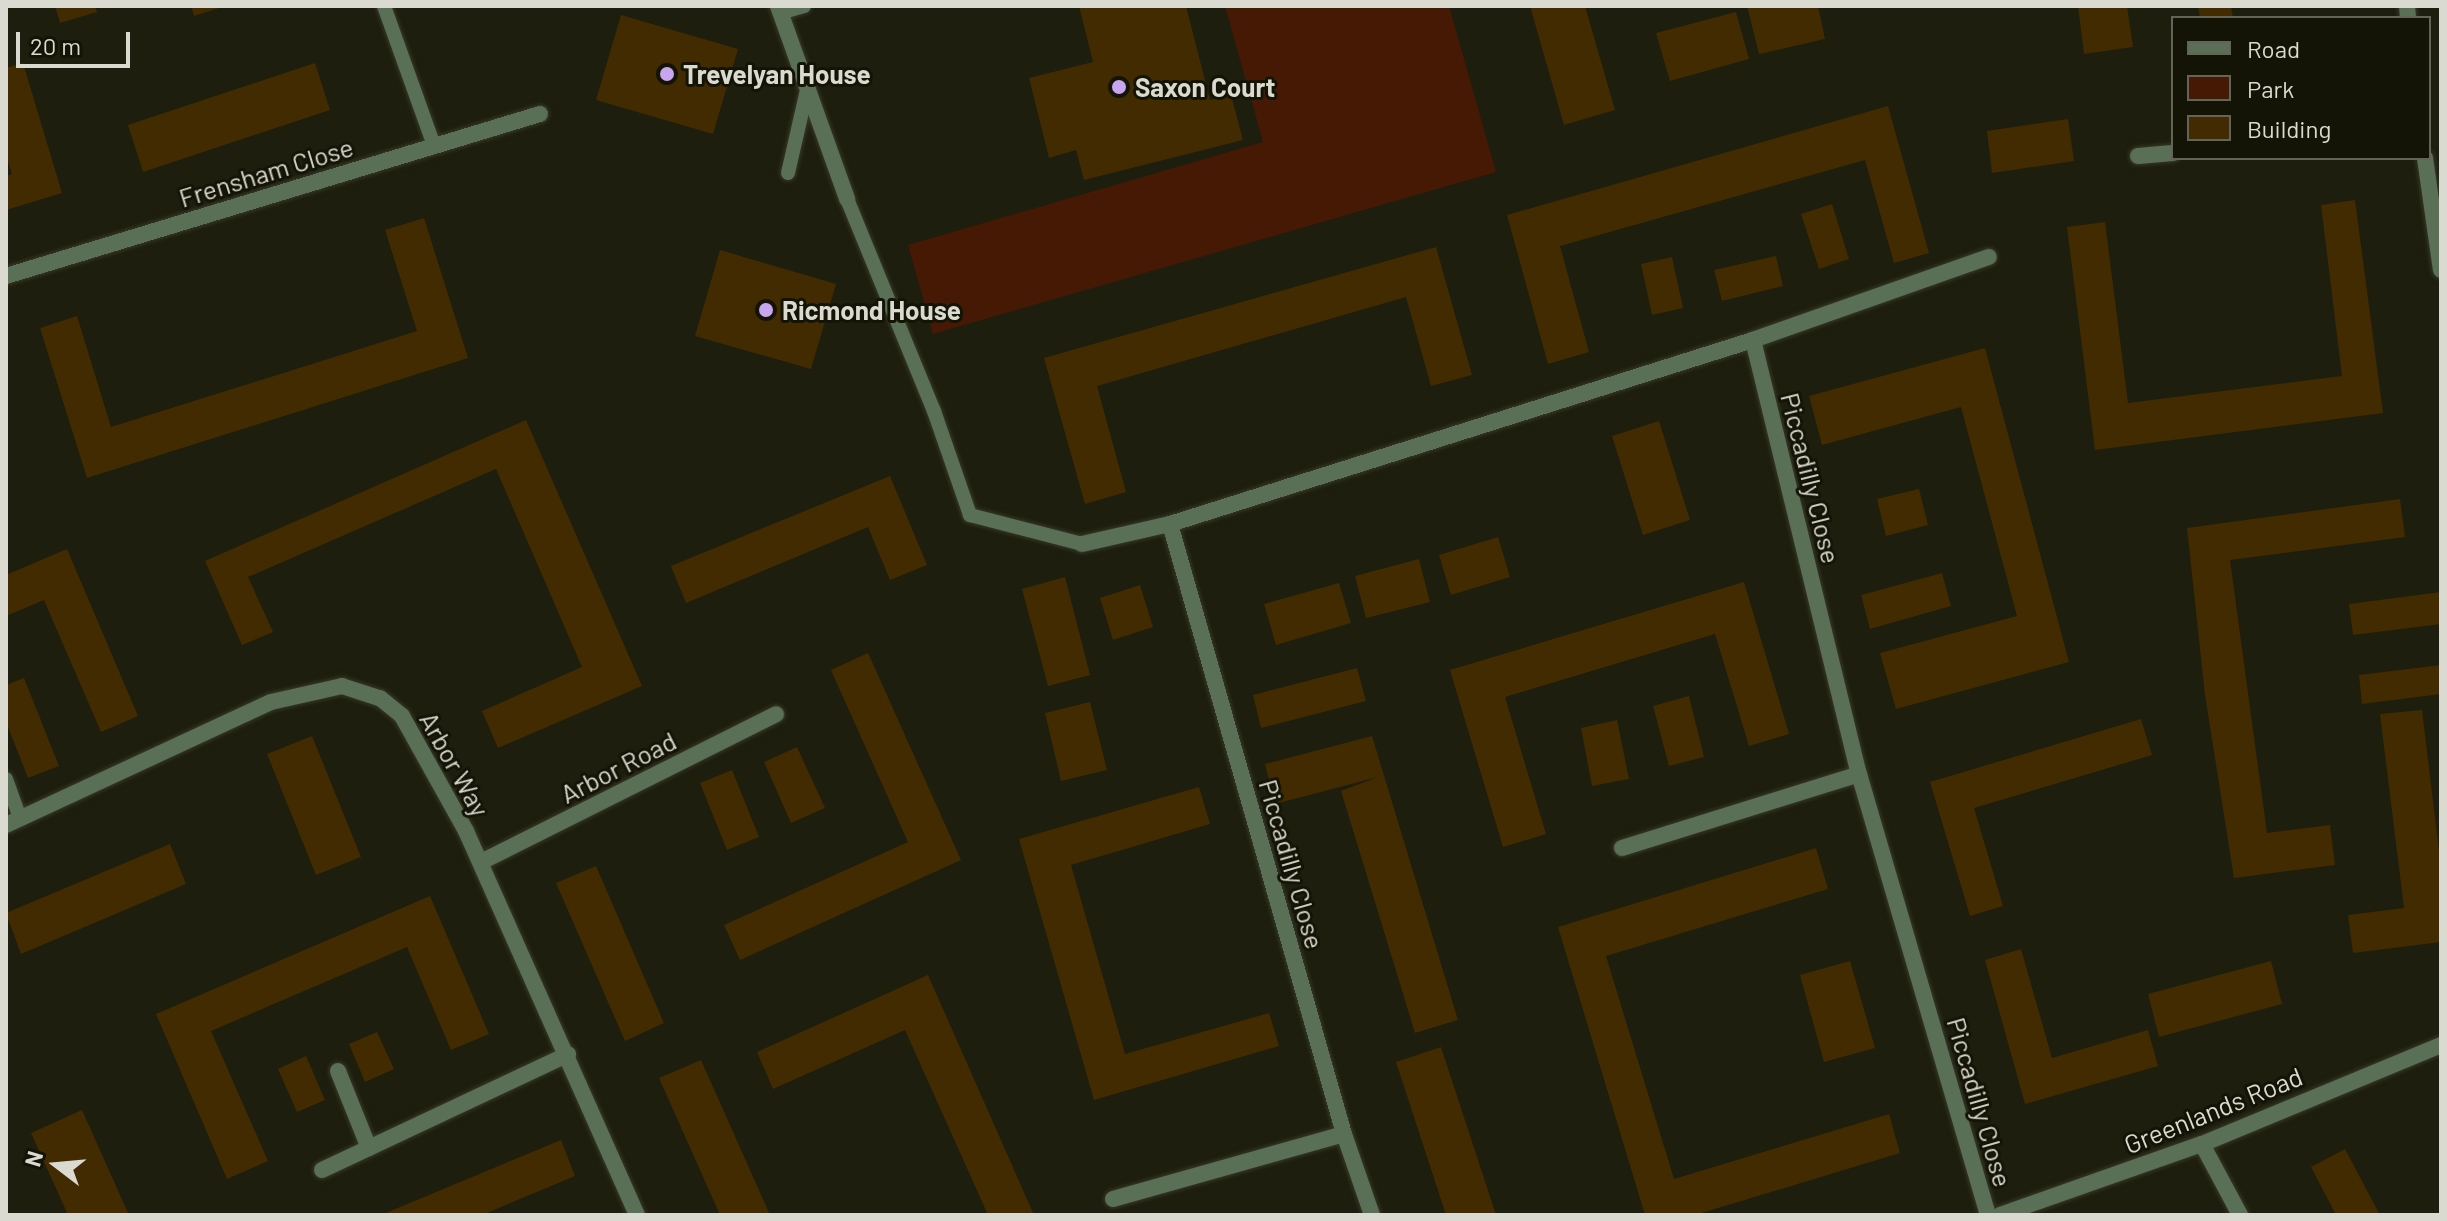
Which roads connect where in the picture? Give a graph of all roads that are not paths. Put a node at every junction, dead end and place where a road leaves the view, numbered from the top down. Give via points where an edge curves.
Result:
1 (384, 6) edge
2 (804, 6) edge
3 (779, 10) edge
4 (807, 90) junction
5 (540, 114) dead end
6 (434, 146) junction
7 (2171, 153) edge
8 (2138, 156) dead end
9 (2425, 160) edge
10 (788, 173) dead end
11 (847, 199) joint
12 (1989, 257) dead end
13 (2441, 270) edge
14 (6, 276) edge
15 (1753, 340) junction
16 (1170, 524) junction
17 (1082, 544) joint
18 (776, 714) dead end
19 (1859, 774) junction
20 (6, 779) edge
21 (13, 821) edge
22 (1622, 848) dead end
23 (481, 862) junction
24 (2441, 1045) edge
25 (568, 1054) junction
26 (338, 1071) dead end
27 (1344, 1134) junction
28 (2202, 1144) junction
29 (369, 1148) junction
30 (322, 1170) dead end
31 (1113, 1199) dead end
32 (637, 1215) edge
33 (1372, 1215) edge
34 (1988, 1215) edge
35 (2000, 1215) edge
36 (2240, 1215) edge

1 - 6 lane
2 - 3 lane
3 - 4 street
4 - 10 lane
4 - 11 street
5 - 6 street, Frensham Close
6 - 14 street, Frensham Close
7 - 8 street
9 - 13 street
11 - 17 lane via 934,411 970,515
12 - 15 street
15 - 16 street
15 - 19 street, Piccadilly Close
16 - 17 street
16 - 27 street, Piccadilly Close
18 - 23 street, Arbor Road
19 - 22 street
19 - 34 street, Piccadilly Close
20 - 21 lane
21 - 23 street, Arbor Way via 271,702 342,686 380,698 402,716
23 - 25 street, Arbor Way
24 - 28 street, Greenlands Road
25 - 29 street
25 - 32 street, Arbor Way
26 - 29 street
27 - 31 street
27 - 33 street, Piccadilly Close
28 - 35 street, Greenlands Road
28 - 36 street
29 - 30 street

